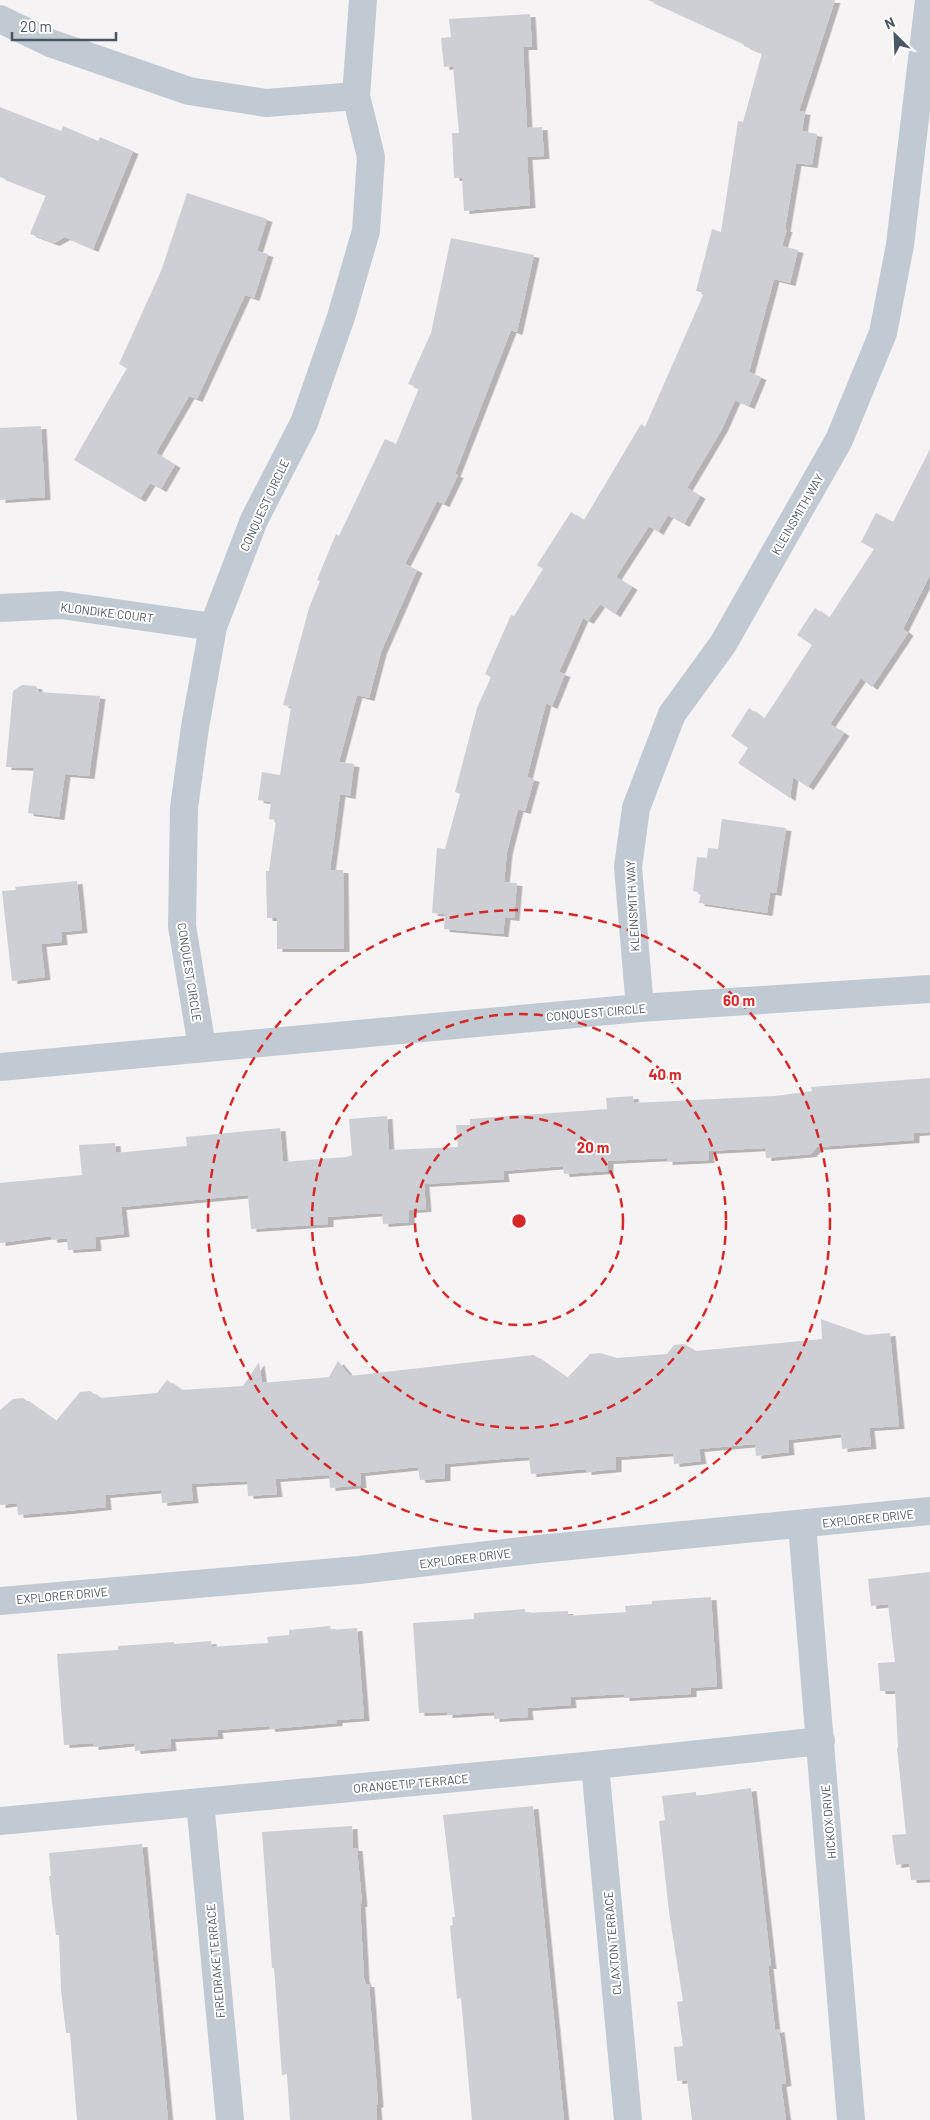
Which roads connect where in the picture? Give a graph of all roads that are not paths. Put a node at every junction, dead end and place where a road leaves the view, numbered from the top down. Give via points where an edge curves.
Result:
1 (362, 0) edge
2 (929, 0) edge
3 (0, 19) edge
4 (356, 96) junction
5 (0, 608) edge
6 (213, 627) junction
7 (930, 989) edge
8 (640, 1008) junction
9 (202, 1047) junction
10 (0, 1067) edge
11 (930, 1512) edge
12 (802, 1525) junction
13 (0, 1601) edge
14 (821, 1742) junction
15 (595, 1765) junction
16 (200, 1802) junction
17 (0, 1821) edge
18 (230, 2120) edge
19 (628, 2120) edge
20 (851, 2120) edge

1 - 4 street, CONQUEST CIRCLE
2 - 8 street, KLEINSMITH WAY via 900,245 884,332 839,440 723,644 672,714 636,808 628,866
3 - 4 street via 50,44 189,91 266,103
4 - 6 street, CONQUEST CIRCLE via 371,157 366,231 341,317 304,422 254,520
5 - 6 street, KLONDIKE COURT via 61,605
6 - 9 street, CONQUEST CIRCLE via 184,808 182,926
7 - 8 street, CONQUEST CIRCLE
8 - 9 street, CONQUEST CIRCLE
9 - 10 street, CONQUEST CIRCLE
11 - 12 street, EXPLORER DRIVE
12 - 13 street, EXPLORER DRIVE via 539,1549 359,1570
12 - 14 street, HICKOX DRIVE
14 - 15 street, ORANGETIP TERRACE
14 - 20 street, HICKOX DRIVE
15 - 16 street, ORANGETIP TERRACE
15 - 19 street, CLAXTON TERRACE
16 - 17 street, ORANGETIP TERRACE
16 - 18 street, FIREDRAKE TERRACE

